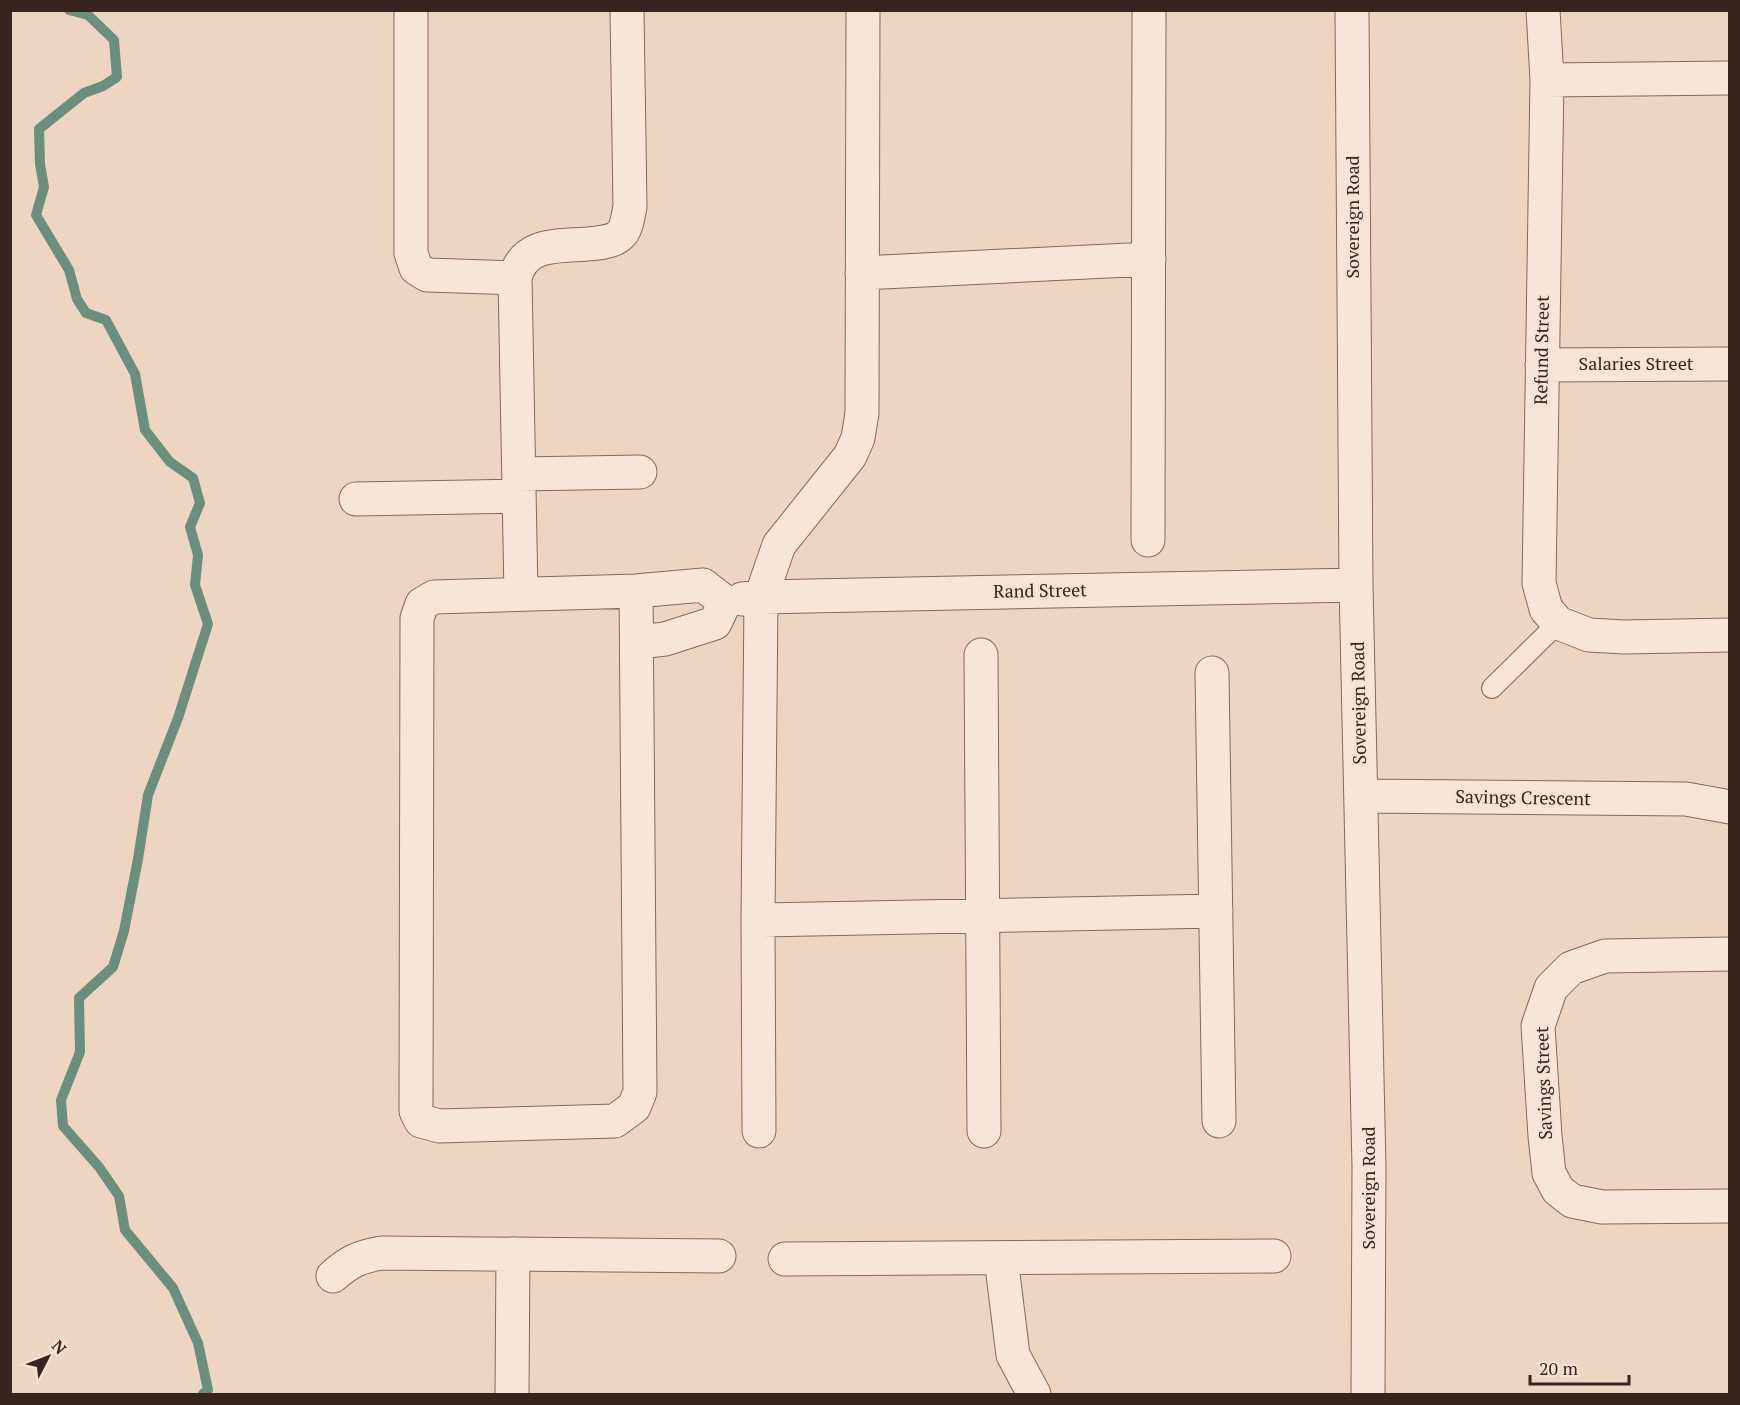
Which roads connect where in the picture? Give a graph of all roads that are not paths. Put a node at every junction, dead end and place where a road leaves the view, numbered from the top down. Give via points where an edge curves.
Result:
1 (411, 10) edge
2 (627, 10) edge
3 (863, 10) edge
4 (1149, 10) edge
5 (1352, 10) edge
6 (1543, 10) edge
7 (1730, 78) edge
8 (1547, 80) junction
9 (1149, 259) junction
10 (862, 273) junction
11 (515, 278) junction
12 (1730, 364) edge
13 (1542, 365) junction
14 (640, 472) dead end
15 (519, 485) junction
16 (356, 499) dead end
17 (1148, 540) dead end
18 (1356, 585) junction
19 (636, 591) junction
20 (521, 594) junction
21 (761, 597) junction
22 (725, 602) junction
23 (1558, 623) junction
24 (1730, 635) edge
25 (638, 642) junction
26 (981, 655) dead end
27 (1212, 673) dead end
28 (1492, 688) dead end
29 (1730, 791) edge
30 (1361, 796) junction
31 (1686, 799) junction
32 (1730, 807) edge
33 (1216, 911) junction
34 (983, 915) junction
35 (758, 920) junction
36 (1730, 954) edge
37 (1220, 1121) dead end
38 (759, 1131) dead end
39 (984, 1131) dead end
40 (1730, 1206) edge
41 (513, 1254) junction
42 (719, 1256) dead end
43 (1274, 1256) dead end
44 (1001, 1258) junction
45 (785, 1259) dead end
46 (333, 1275) dead end
47 (512, 1395) edge
48 (1034, 1395) edge
49 (1368, 1395) edge

1 - 11 street via 411,253 416,268 427,275
2 - 11 street via 630,207 626,223 621,234 610,241 543,248 530,254 518,265
3 - 10 street
4 - 9 street
5 - 18 street, Sovereign Road
6 - 8 street, Refund Street
7 - 8 street
8 - 13 street, Refund Street
9 - 10 street
9 - 17 street
10 - 21 street via 862,413 858,438 850,456 779,545
11 - 15 street
12 - 13 street, Salaries Street
13 - 23 street, Refund Street via 1539,584 1546,609
14 - 15 street
15 - 16 street
15 - 20 street
18 - 21 street, Rand Street
18 - 30 street, Sovereign Road
19 - 20 street
19 - 22 street via 704,585
19 - 25 street
20 - 25 street via 434,597 422,604 417,618 416,1111 421,1120 439,1126 615,1121 634,1107 640,1092
21 - 22 street, Rand Street
21 - 35 street
22 - 25 street via 715,623 665,639
23 - 24 street via 1589,635
23 - 28 lane
26 - 34 street
27 - 33 street
29 - 31 street, Savings Crescent
30 - 31 street, Savings Crescent
30 - 49 street, Sovereign Road via 1370,1167
31 - 32 street, Savings Crescent
33 - 34 street
33 - 37 street
34 - 35 street
34 - 39 street
35 - 38 street
36 - 40 street, Savings Street via 1605,956 1571,968 1551,988 1538,1026 1549,1173 1558,1190 1572,1200 1602,1207
41 - 42 street
41 - 46 street via 381,1253 358,1258
41 - 47 street
43 - 44 street
44 - 45 street
44 - 48 street via 1012,1354

